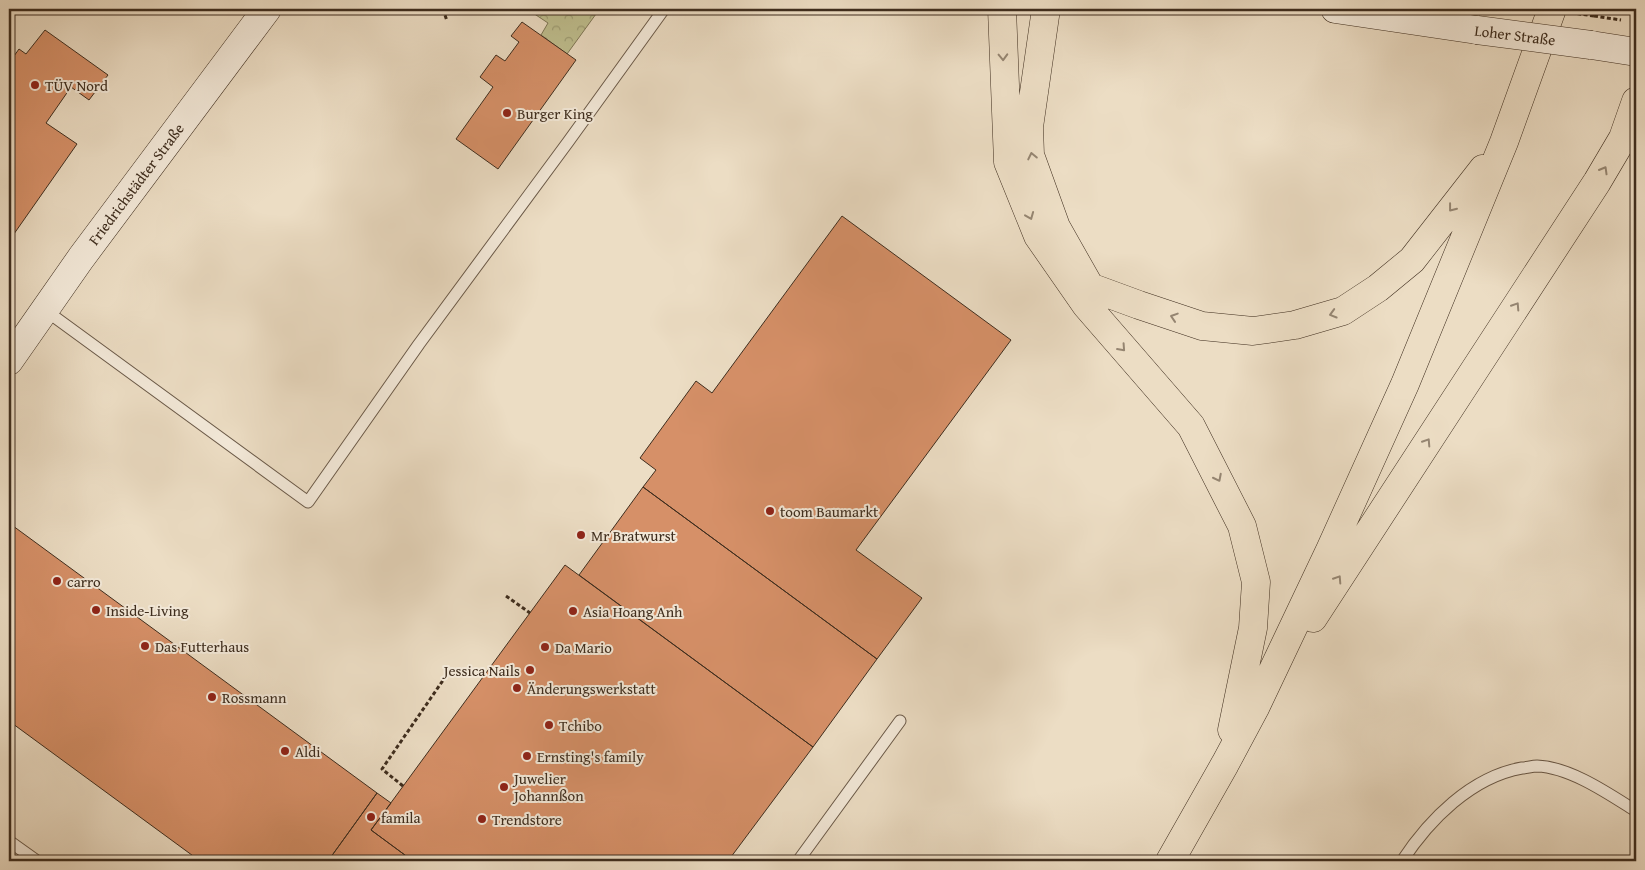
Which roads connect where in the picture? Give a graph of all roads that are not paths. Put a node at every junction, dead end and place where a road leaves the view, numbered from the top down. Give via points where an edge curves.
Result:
1 (266, 9) edge
2 (664, 9) edge
3 (1002, 9) edge
4 (1046, 9) edge
5 (1335, 9) edge
6 (1552, 9) edge
7 (1636, 52) edge
8 (1636, 101) edge
9 (1504, 142) junction
10 (45, 310) junction
11 (9, 361) edge
12 (1255, 708) junction
13 (900, 722) dead end
14 (1226, 764) junction
15 (1636, 811) edge
16 (9, 841) edge
17 (37, 861) edge
18 (798, 861) edge
19 (1170, 861) edge
20 (1402, 861) edge

1 - 10 street, Friedrichstädter Straße
2 - 10 lane via 308,502
3 -> 14 main road via 1008,162 1038,236 1086,305 1191,426 1242,526 1256,582 1253,628
9 -> 4 main road via 1412,260 1343,312 1294,325 1253,330 1202,326 1090,287 1056,227 1030,155 1029,127
5 - 7 street, Loher Straße, bridge
6 - 9 main road
12 -> 8 main road via 1597,182 1623,138
9 - 12 main road via 1405,384
10 - 11 street, Friedrichstädter Straße
12 - 14 main road
13 - 18 lane
14 - 19 main road
15 - 20 lane via 1599,788 1562,772 1536,766 1506,771 1478,785 1431,822
16 - 17 lane

